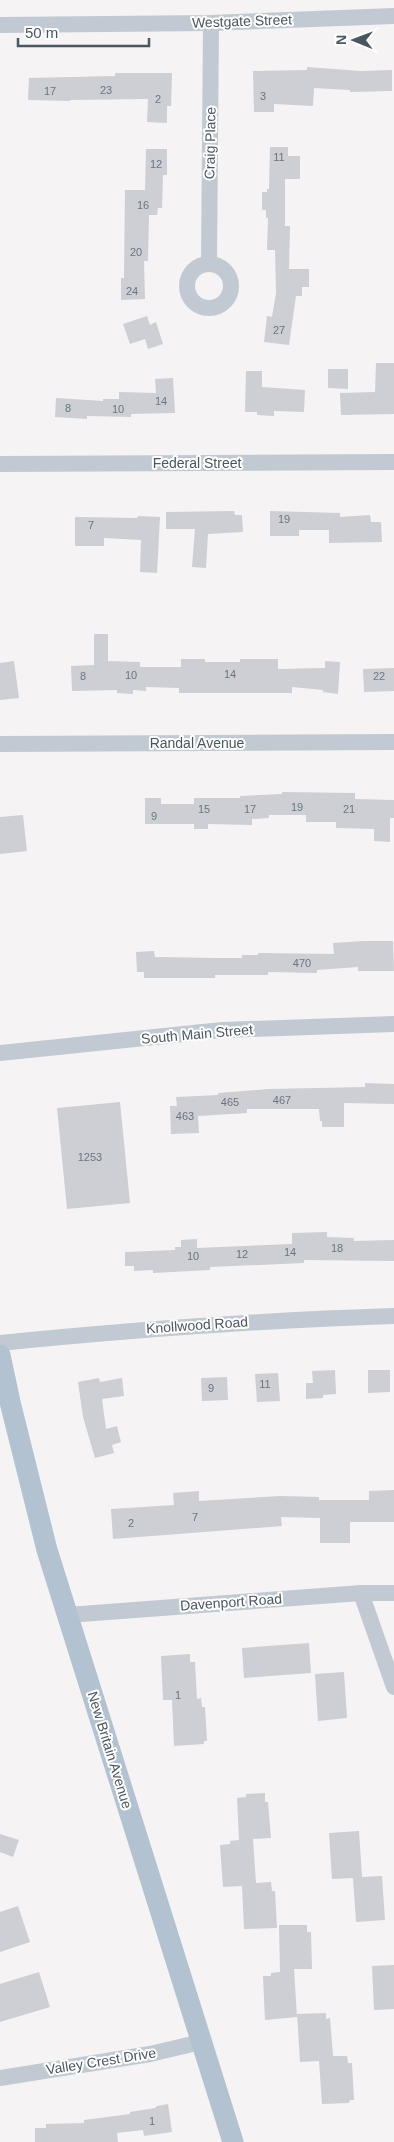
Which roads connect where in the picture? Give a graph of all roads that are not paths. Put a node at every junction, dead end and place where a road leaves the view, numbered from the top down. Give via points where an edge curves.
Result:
1 (394, 16) edge
2 (211, 23) junction
3 (0, 25) edge
4 (209, 263) dead end
5 (394, 462) edge
6 (0, 464) edge
7 (394, 742) edge
8 (0, 744) edge
9 (394, 1024) edge
10 (0, 1053) edge
11 (394, 1316) edge
12 (0, 1343) edge
13 (0, 1355) edge
14 (361, 1593) junction
15 (394, 1593) edge
16 (68, 1615) junction
17 (394, 1687) edge
18 (201, 2042) junction
19 (0, 2078) edge
20 (233, 2142) edge

1 - 2 street, Westgate Street
2 - 3 street, Westgate Street
2 - 4 street, Craig Place
5 - 6 street, Federal Street
7 - 8 street, Randal Avenue
9 - 10 street, South Main Street via 222,1030
11 - 12 street, Knollwood Road via 188,1325
13 - 16 main road, New Britain Avenue via 43,1534
14 - 15 street, Davenport Road
14 - 16 street, Davenport Road
14 - 17 street
16 - 18 main road, New Britain Avenue
18 - 19 street, Valley Crest Drive via 150,2054
18 - 20 main road, New Britain Avenue

